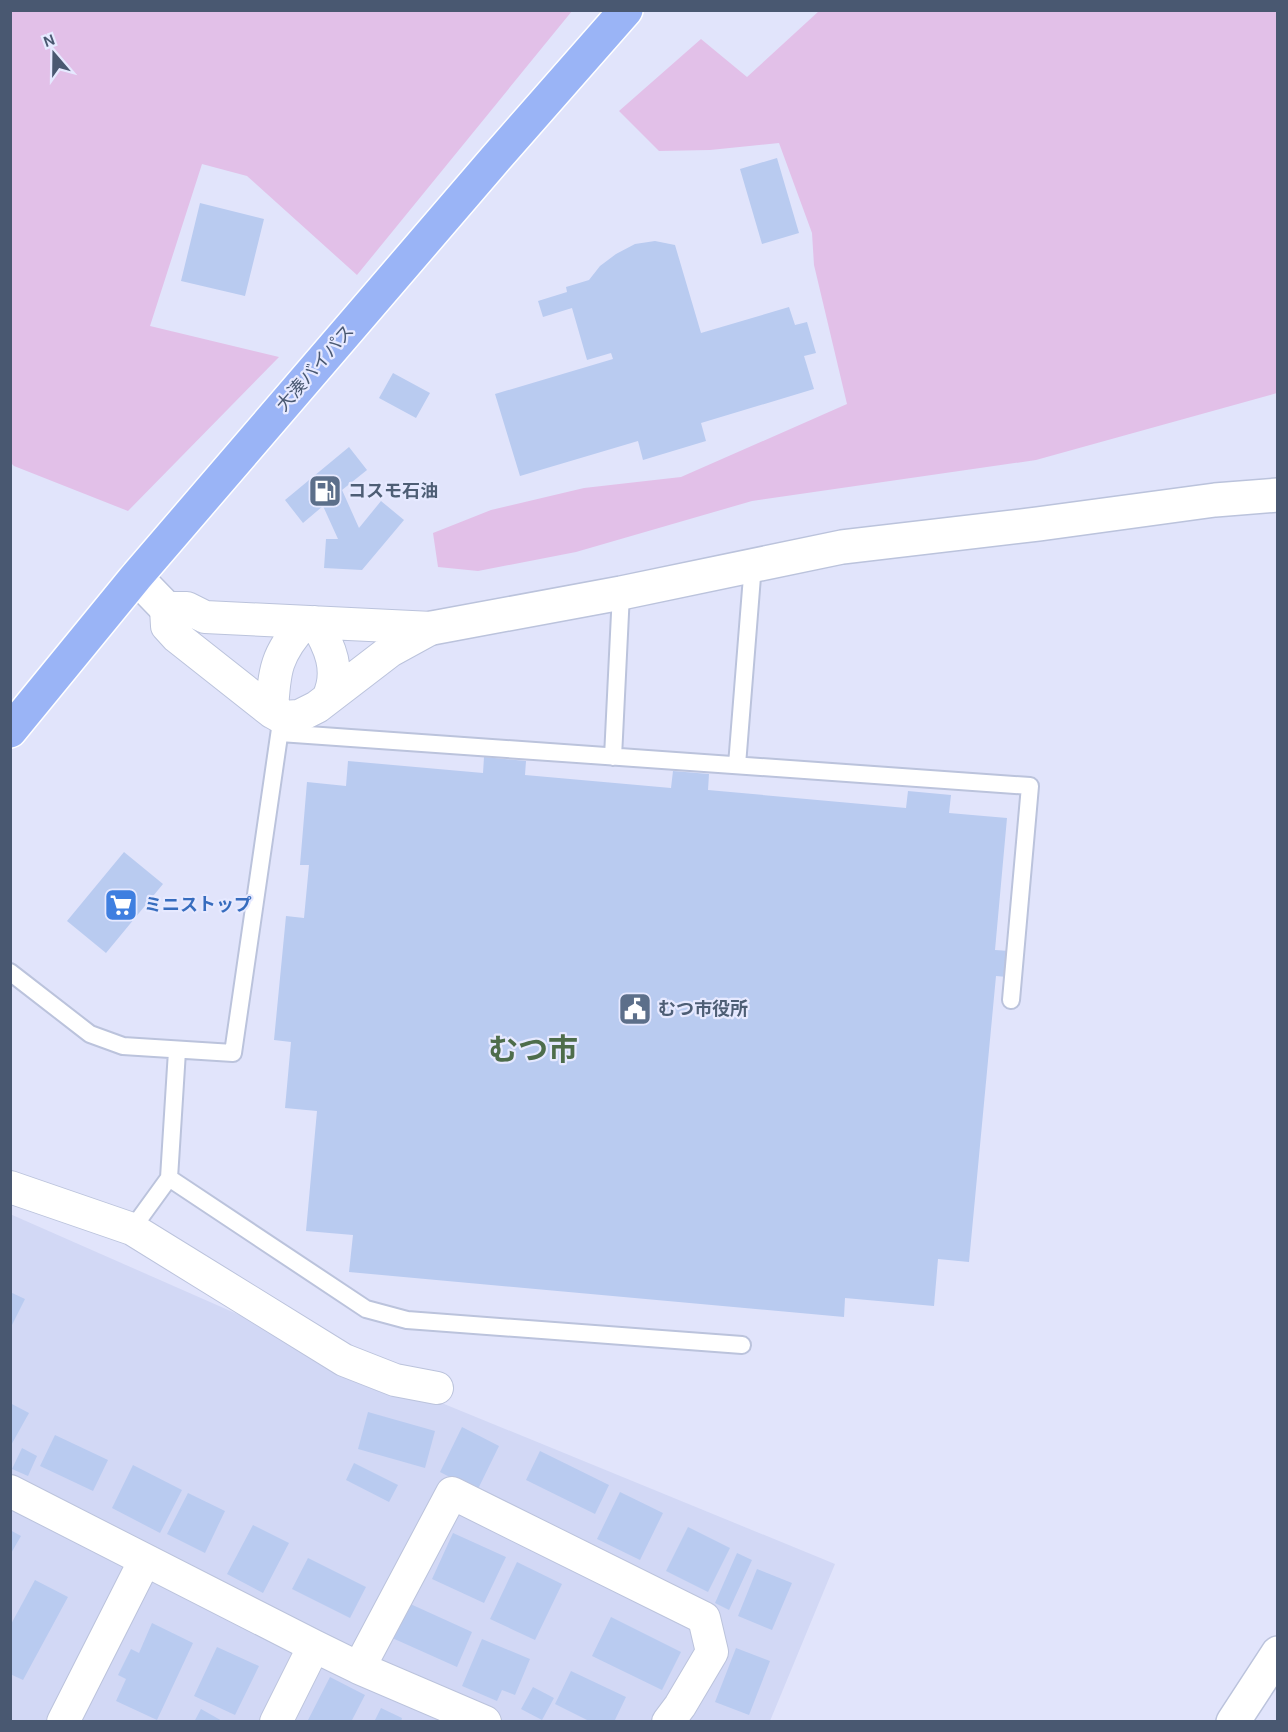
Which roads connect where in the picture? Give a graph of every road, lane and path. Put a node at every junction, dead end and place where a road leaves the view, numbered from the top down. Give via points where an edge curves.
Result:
1 (626, 10) edge
2 (1278, 495) edge
3 (753, 564) junction
4 (136, 577) junction
5 (621, 593) junction
6 (166, 608) junction
7 (310, 622) junction
8 (432, 628) junction
9 (328, 698) junction
10 (278, 721) junction
11 (10, 731) edge
12 (613, 757) junction
13 (737, 765) junction
14 (10, 972) edge
15 (1011, 1000) dead end
16 (177, 1051) junction
17 (169, 1178) junction
18 (10, 1186) edge
19 (132, 1229) junction
20 (742, 1345) dead end
21 (437, 1388) dead end
22 (10, 1491) edge
23 (145, 1560) junction
24 (314, 1646) junction
25 (1278, 1653) edge
26 (359, 1668) junction
27 (63, 1722) edge
28 (276, 1722) edge
29 (485, 1722) edge
30 (668, 1722) edge
31 (1233, 1722) edge

1 - 4 highway, 大湊バイパス
2 - 3 street via 842,547
3 - 5 street
3 - 13 lane
4 - 6 street
4 - 11 highway, 大湊バイパス
5 - 8 street
5 - 12 lane
6 - 7 street via 187,608 206,617
6 - 10 street via 167,626 177,637
7 - 8 street
7 - 9 street via 322,634 332,654 335,673
7 - 10 street via 295,633 276,669
8 - 9 street via 390,651
9 - 10 street via 299,716
10 - 12 lane
10 - 16 lane via 233,1053
12 - 13 lane
13 - 15 lane via 1030,786
14 - 16 lane via 90,1034 123,1046
16 - 17 lane
17 - 19 lane
17 - 20 lane via 366,1309 407,1320
18 - 19 street
19 - 21 street via 344,1360 395,1380
22 - 23 street
23 - 24 street
23 - 27 street
24 - 26 street
24 - 28 street
25 - 31 street
26 - 29 street
26 - 30 street via 452,1493 704,1618 712,1652

